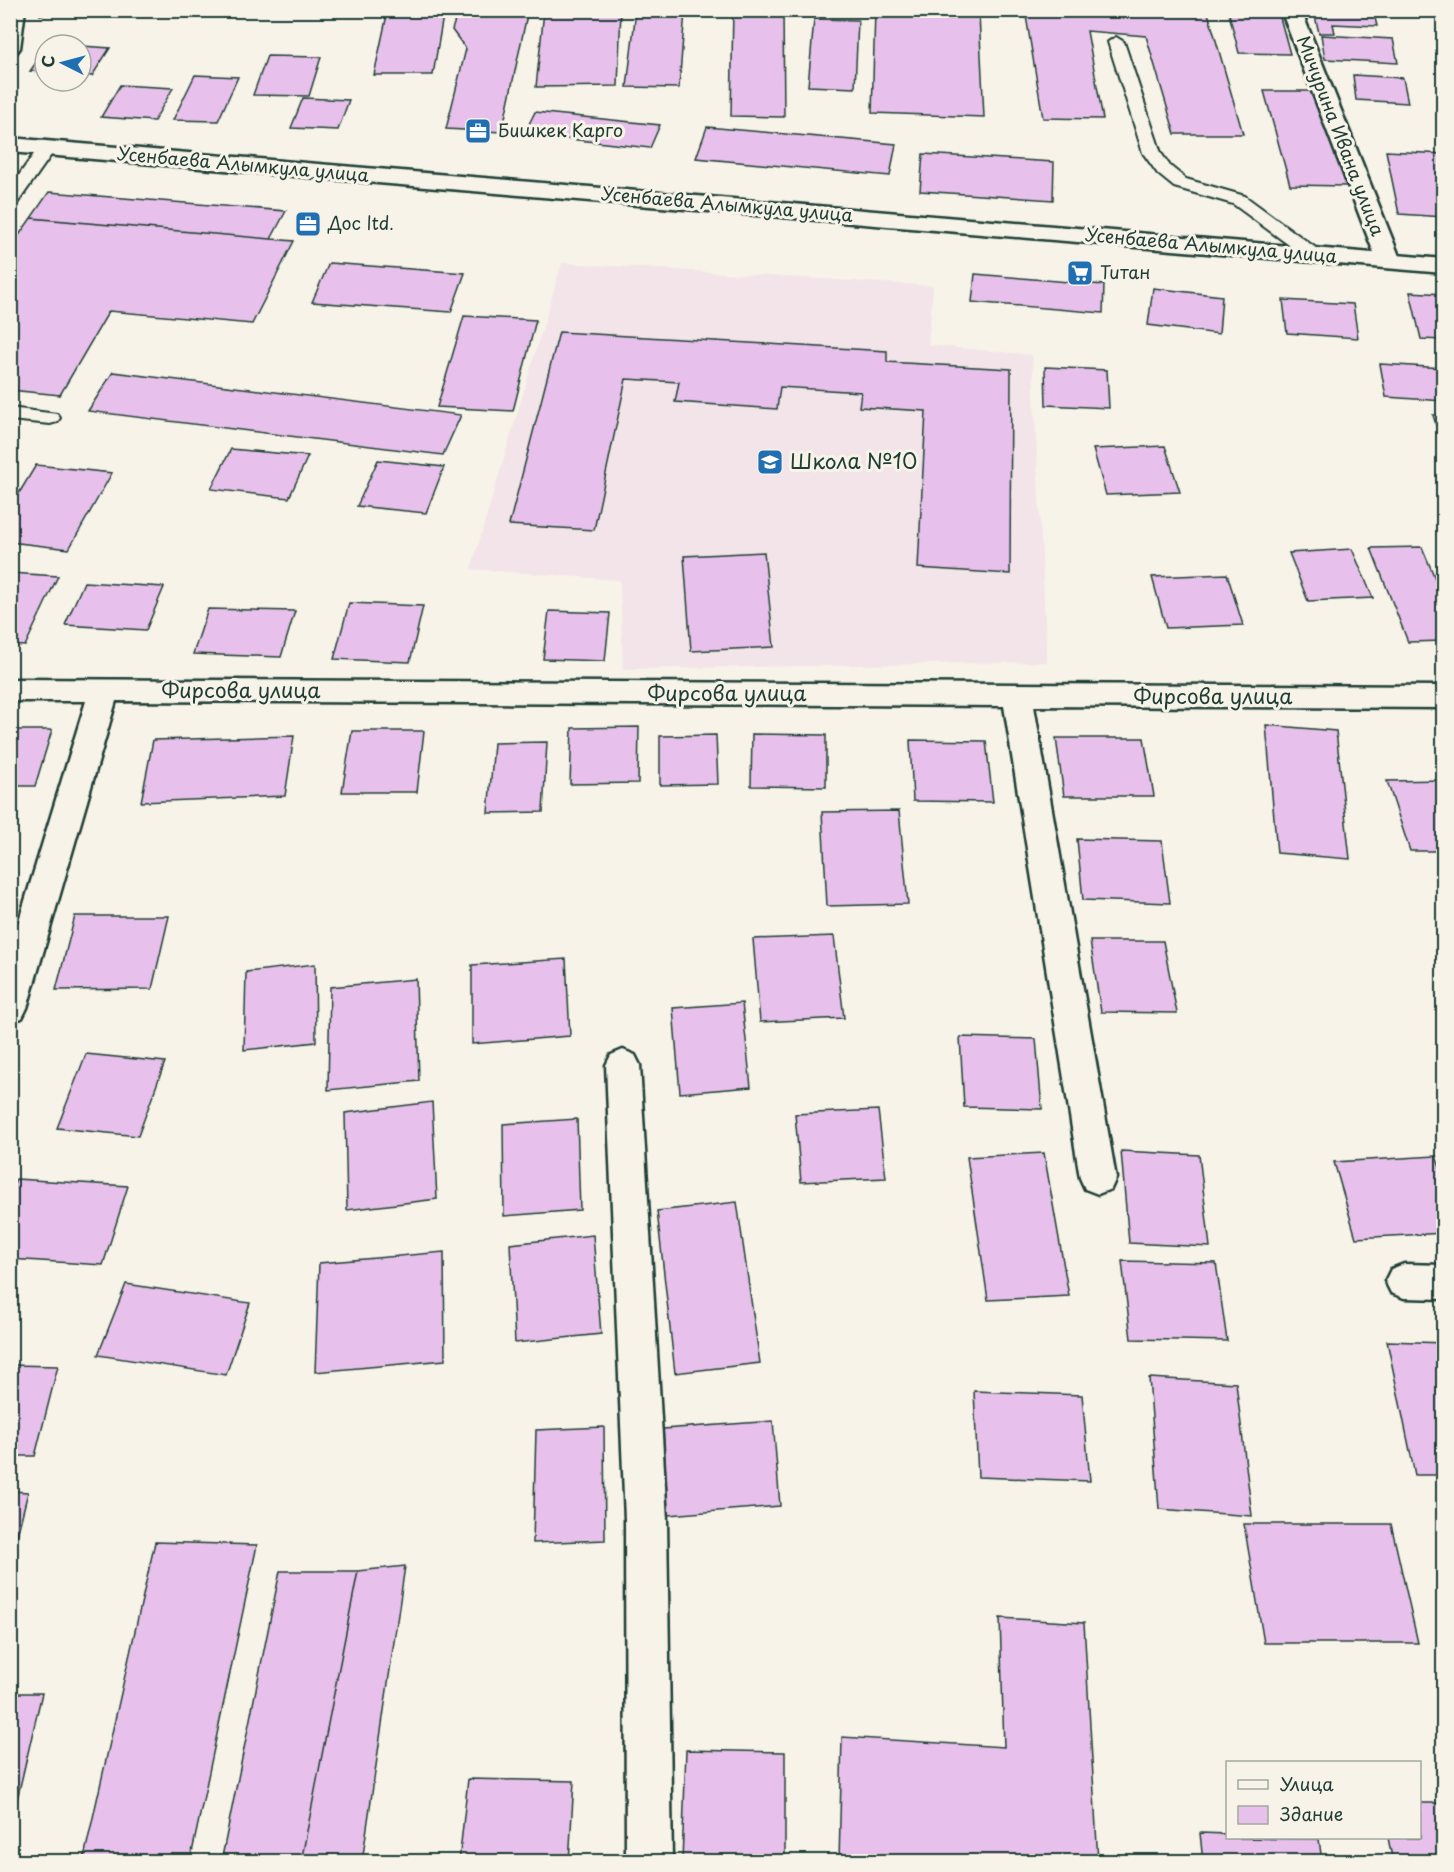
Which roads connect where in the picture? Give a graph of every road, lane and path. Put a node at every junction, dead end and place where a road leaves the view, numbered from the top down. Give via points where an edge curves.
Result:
1 (15, 10) edge
2 (1291, 10) edge
3 (1116, 42) dead end
4 (10, 48) edge
5 (10, 145) edge
6 (47, 148) junction
7 (10, 201) edge
8 (1314, 255) junction
9 (1389, 261) junction
10 (1443, 266) edge
11 (10, 414) edge
12 (50, 418) dead end
13 (10, 690) edge
14 (104, 691) junction
15 (1017, 696) junction
16 (1443, 698) edge
17 (10, 1008) edge
18 (623, 1065) dead end
19 (1098, 1178) dead end
20 (1404, 1281) dead end
21 (1443, 1282) edge
22 (649, 1862) edge

1 - 4 street
2 - 9 street, Мичурина Ивана улица
3 - 8 lane via 1152,153 1164,170 1180,183 1239,200
5 - 6 street, Усенбаева Алымкула улица
6 - 7 lane
6 - 8 street, Усенбаева Алымкула улица
8 - 9 street, Усенбаева Алымкула улица
9 - 10 street, Усенбаева Алымкула улица
11 - 12 lane
13 - 14 street, Фирсова улица
14 - 15 street, Фирсова улица
14 - 17 street
15 - 16 street, Фирсова улица
15 - 19 street
18 - 22 street via 646,1520
20 - 21 street

